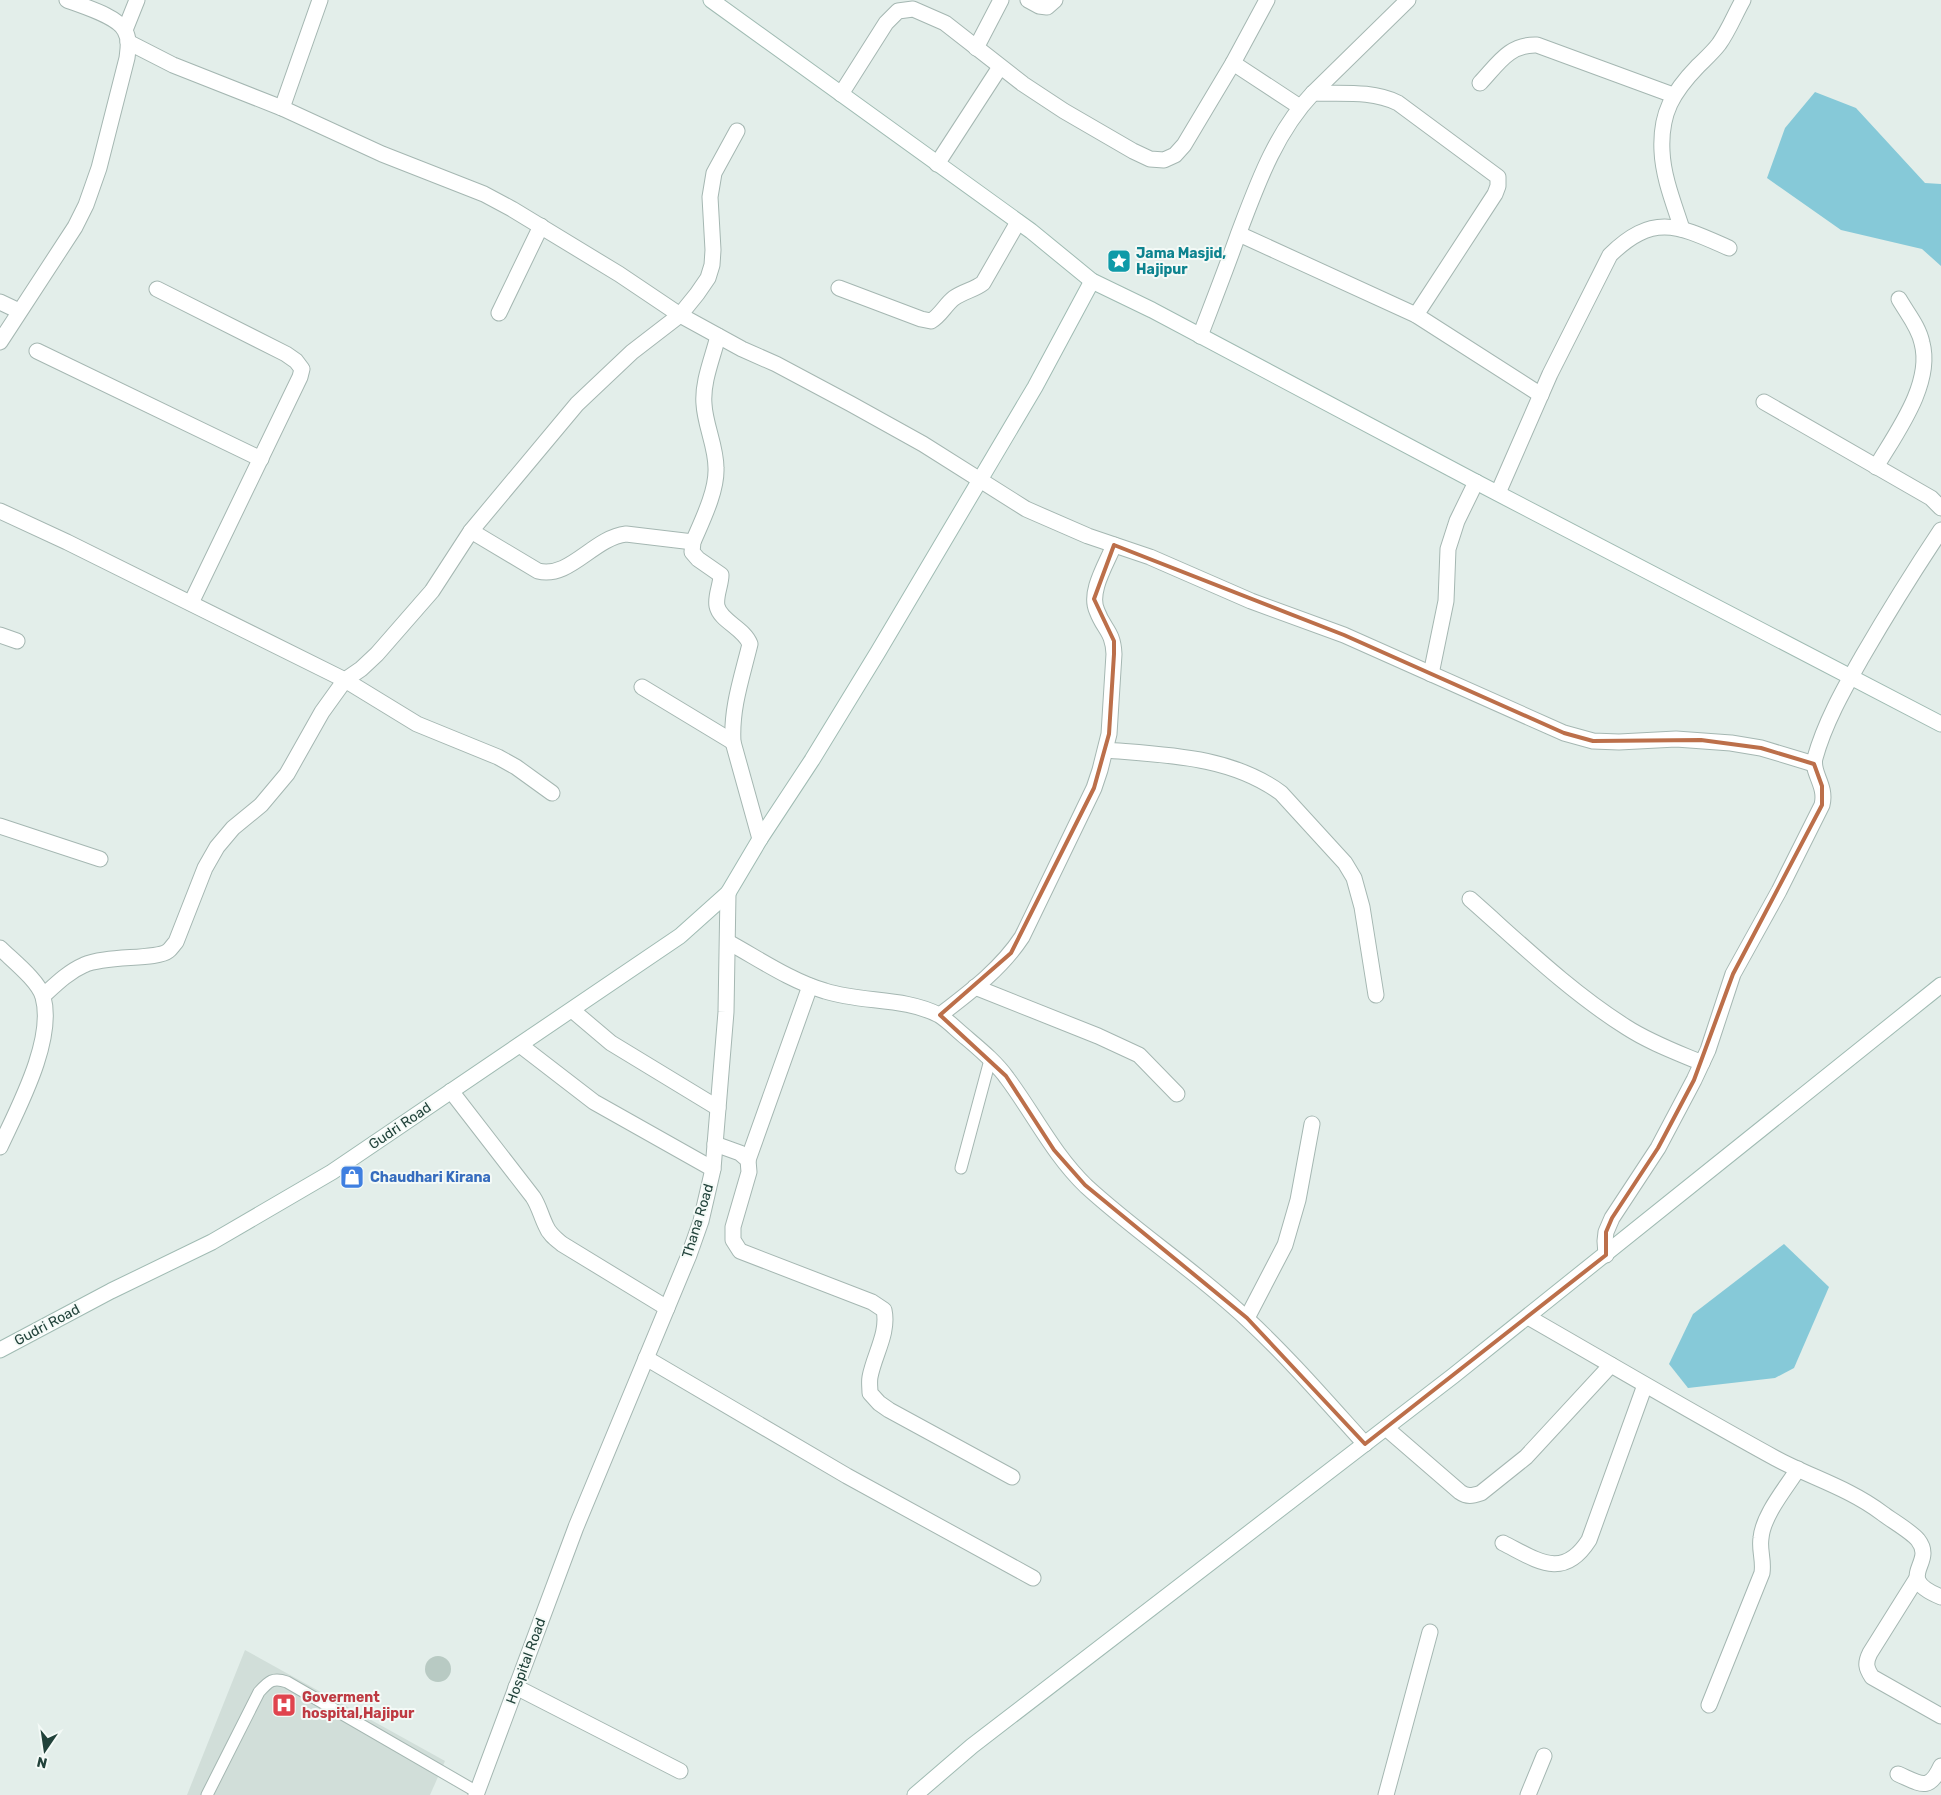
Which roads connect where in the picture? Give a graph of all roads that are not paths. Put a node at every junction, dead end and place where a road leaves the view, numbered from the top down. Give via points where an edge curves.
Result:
1 (67, 0) edge
2 (137, 0) edge
3 (320, 0) edge
4 (710, 0) edge
5 (1001, 0) edge
6 (1028, 0) edge
7 (1055, 0) edge
8 (1267, 0) edge
9 (1408, 0) edge
10 (1743, 0) edge
11 (896, 6) edge
12 (127, 36) junction
13 (976, 48) junction
14 (1233, 63) junction
15 (1000, 67) junction
16 (1480, 83) dead end
17 (1312, 93) junction
18 (841, 94) junction
19 (1673, 95) junction
20 (1300, 107) junction
21 (282, 108) junction
22 (737, 131) dead end
23 (937, 164) junction
24 (1018, 222) junction
25 (541, 226) junction
26 (1682, 229) junction
27 (1239, 234) junction
28 (1729, 248) dead end
29 (1092, 280) junction
30 (838, 288) dead end
31 (157, 289) dead end
32 (1899, 299) dead end
33 (0, 302) edge
34 (19, 311) junction
35 (499, 313) dead end
36 (680, 315) junction
37 (1416, 315) junction
38 (718, 336) junction
39 (1200, 336) junction
40 (0, 342) edge
41 (37, 351) dead end
42 (1541, 395) junction
43 (1764, 402) dead end
44 (261, 459) junction
45 (1876, 467) junction
46 (978, 480) junction
47 (1476, 482) junction
48 (1498, 492) junction
49 (1941, 507) edge
50 (0, 511) edge
51 (1941, 530) edge
52 (471, 531) junction
53 (694, 542) junction
54 (1114, 545) junction
55 (191, 603) junction
56 (0, 635) edge
57 (17, 642) dead end
58 (1431, 674) junction
59 (1851, 677) junction
60 (345, 680) junction
61 (642, 687) dead end
62 (1941, 724) edge
63 (733, 742) junction
64 (1106, 750) junction
65 (1814, 764) junction
66 (552, 793) dead end
67 (0, 826) edge
68 (760, 840) junction
69 (100, 859) dead end
70 (728, 893) junction
71 (1470, 899) dead end
72 (728, 942) junction
73 (0, 948) edge
74 (1941, 985) edge
75 (810, 986) junction
76 (975, 987) junction
77 (1376, 995) dead end
78 (43, 996) junction
79 (572, 1010) junction
80 (940, 1016) junction
81 (520, 1045) junction
82 (990, 1060) junction
83 (1702, 1063) junction
84 (451, 1092) junction
85 (1177, 1094) dead end
86 (718, 1108) junction
87 (1312, 1124) dead end
88 (715, 1144) junction
89 (0, 1147) edge
90 (748, 1160) junction
91 (961, 1168) dead end
92 (713, 1169) junction
93 (1606, 1254) junction
94 (667, 1308) junction
95 (1528, 1317) junction
96 (1247, 1318) junction
97 (0, 1350) edge
98 (646, 1358) junction
99 (1612, 1365) junction
100 (1645, 1385) junction
101 (1386, 1428) junction
102 (1365, 1444) junction
103 (1798, 1469) junction
104 (1012, 1478) dead end
105 (576, 1527) joint
106 (1503, 1543) dead end
107 (1033, 1578) dead end
108 (1917, 1578) junction
109 (1941, 1597) edge
110 (1430, 1632) dead end
111 (516, 1687) junction
112 (1709, 1705) dead end
113 (1941, 1716) edge
114 (1544, 1756) dead end
115 (1941, 1766) edge
116 (680, 1771) dead end
117 (1898, 1774) dead end
118 (477, 1794) edge
119 (207, 1795) edge
120 (916, 1795) edge
121 (1386, 1795) edge
122 (1528, 1795) edge

1 - 12 street via 111,18
2 - 12 street
3 - 21 street
4 - 18 street
5 - 13 street
6 - 7 street via 1047,7
8 - 14 street
9 - 17 street
10 - 19 street via 1718,44
11 - 13 street via 913,9 945,23
11 - 18 street
12 - 21 street via 172,65
12 - 34 street via 127,58 94,185 75,227
13 - 15 street
14 - 15 street via 1184,145 1175,155 1164,160 1133,151 1064,111
14 - 20 street
15 - 23 street
16 - 19 street via 1506,55 1526,44 1537,45
17 - 20 street
17 - 37 street via 1385,97 1398,103 1498,178 1495,194
18 - 23 street
19 - 26 street via 1661,135 1662,153
20 - 27 street via 1265,165
21 - 25 street via 382,154 484,194
22 - 36 street via 714,173 710,197 712,266 708,278
23 - 24 street
24 - 29 street
24 - 30 street via 983,282 955,297 931,321
25 - 35 street
25 - 36 street
26 - 28 street
26 - 42 street via 1658,226 1647,229 1623,242 1610,255
27 - 37 street
27 - 39 street
29 - 39 street
29 - 46 street via 1035,387
31 - 44 street via 286,354 302,368
32 - 45 street via 1918,330 1924,358 1917,396
33 - 34 street
34 - 40 street
36 - 38 street
36 - 52 street via 632,352 577,404
37 - 42 street
38 - 46 street via 851,404 923,444
38 - 53 street via 704,401 715,458 715,484
39 - 47 street
41 - 44 street
42 - 48 street
43 - 45 street
44 - 55 street
45 - 49 street
46 - 54 street via 1026,509
46 - 68 street via 878,652
47 - 48 street
47 - 58 street via 1448,549 1446,601
48 - 59 street
50 - 55 street
51 - 59 street via 1895,600
52 - 53 street via 548,574 566,567 617,535
52 - 60 street via 432,591 378,654
53 - 63 street via 692,552 721,575 716,604 718,612 748,637 750,644 733,710
54 - 58 street via 1344,635
54 - 64 street via 1094,599 1096,610 1114,640
55 - 60 street
56 - 57 street
58 - 65 street via 1564,733 1593,741 1676,739 1730,743 1761,748
59 - 62 street
59 - 65 street via 1825,729
60 - 66 street via 417,724 516,767
60 - 78 street via 322,712 288,774 217,847 176,942 168,952 112,958 83,965
61 - 63 street
63 - 68 street
64 - 76 street via 1094,788 1022,937 1012,953
64 - 77 street via 1192,758 1217,764 1240,770 1281,793 1345,863 1354,878 1362,907
65 - 83 street via 1824,796 1822,805 1733,974
67 - 69 street
68 - 70 street
70 - 72 street, Thana Road
70 - 79 street, Gudri Road via 680,936
71 - 83 street via 1586,1000 1654,1043
72 - 75 street
72 - 86 street, Thana Road
73 - 78 street via 35,983
74 - 93 street
75 - 80 street via 862,999 906,1004
75 - 90 street
76 - 80 street
76 - 85 street via 1139,1055
78 - 89 street via 46,1020 41,1050
79 - 81 street, Gudri Road
79 - 86 street via 611,1043
80 - 82 street
81 - 84 street, Gudri Road
81 - 92 street via 594,1102
82 - 91 lane
82 - 96 street via 1006,1076 1054,1150 1085,1185
83 - 93 street via 1658,1148 1612,1218 1606,1232
84 - 94 street via 533,1197 540,1207 546,1228 553,1236
84 - 97 street, Gudri Road via 332,1172 220,1237
86 - 88 street, Thana Road
87 - 96 street via 1298,1200 1285,1245
88 - 90 street via 740,1153
88 - 92 street, Thana Road
90 - 104 street via 749,1172 733,1227 733,1240 740,1251 872,1302 884,1310 886,1318 869,1378 870,1393 889,1410
92 - 94 street, Thana Road via 701,1221
93 - 95 street
94 - 98 street, Thana Road
95 - 99 street
95 - 101 street
96 - 102 street
98 - 105 street, Thana Road
98 - 107 street via 847,1476
99 - 100 street
99 - 101 street via 1526,1457 1473,1496 1460,1492
100 - 103 street
100 - 106 street via 1589,1540 1581,1553 1572,1560 1553,1564 1539,1561
101 - 102 street
102 - 120 street via 972,1746
103 - 108 street via 1869,1503 1918,1540 1923,1550
103 - 112 street via 1764,1526 1762,1573
105 - 111 street, Hospital Road
108 - 109 street via 1921,1587
108 - 113 street via 1870,1653 1867,1669 1872,1677
110 - 121 street
111 - 116 street
111 - 118 street, Hospital Road
114 - 122 street
115 - 117 street via 1930,1783 1917,1782
118 - 119 lane via 277,1678 269,1681 259,1692

